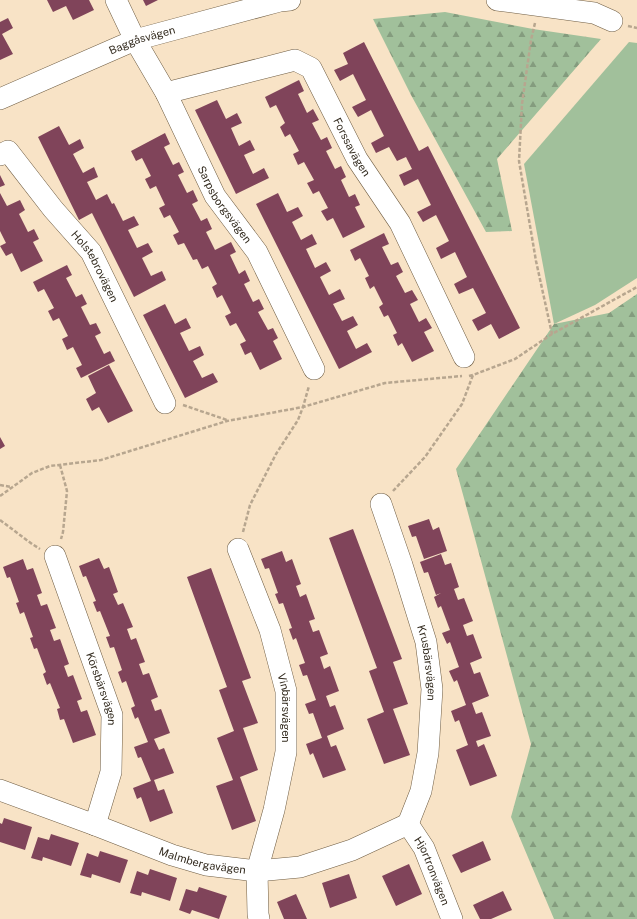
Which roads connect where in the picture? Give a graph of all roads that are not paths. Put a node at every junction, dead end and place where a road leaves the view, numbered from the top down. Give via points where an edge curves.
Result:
1 (116, 0) edge
2 (283, 0) edge
3 (497, 0) edge
4 (601, 11) edge
5 (135, 40) junction
6 (166, 93) junction
7 (0, 99) edge
8 (0, 155) edge
9 (469, 366) road end
10 (314, 369) road end
11 (165, 403) road end
12 (381, 504) road end
13 (238, 550) road end
14 (55, 556) road end
15 (0, 790) edge
16 (408, 824) junction
17 (95, 825) junction
18 (257, 871) junction
19 (259, 919) edge
20 (452, 919) edge

1 - 5 street, Sarpsborgsvägen
2 - 5 street, Baggåsvägen
3 - 4 street
5 - 6 street, Sarpsborgsvägen
5 - 7 street, Baggåsvägen
6 - 9 street, Forssavägen via 295,60 311,68 357,159 400,223
6 - 10 street, Sarpsborgsvägen via 215,196 257,252
8 - 11 street, Holstebrovägen via 8,151 53,209 91,252
12 - 16 street, Krusbärsvägen via 426,642 432,689 428,753 421,791
13 - 18 street, Vinbärsvägen via 270,630 286,690 286,752 274,810
14 - 17 street, Körsbärsvägen via 112,715 111,772
15 - 17 street, Malmbergavägen
16 - 18 street, Malmbergavägen via 352,850 300,867
16 - 20 street, Hjortronvägen via 424,848
17 - 18 street, Malmbergavägen via 199,863
18 - 19 street

